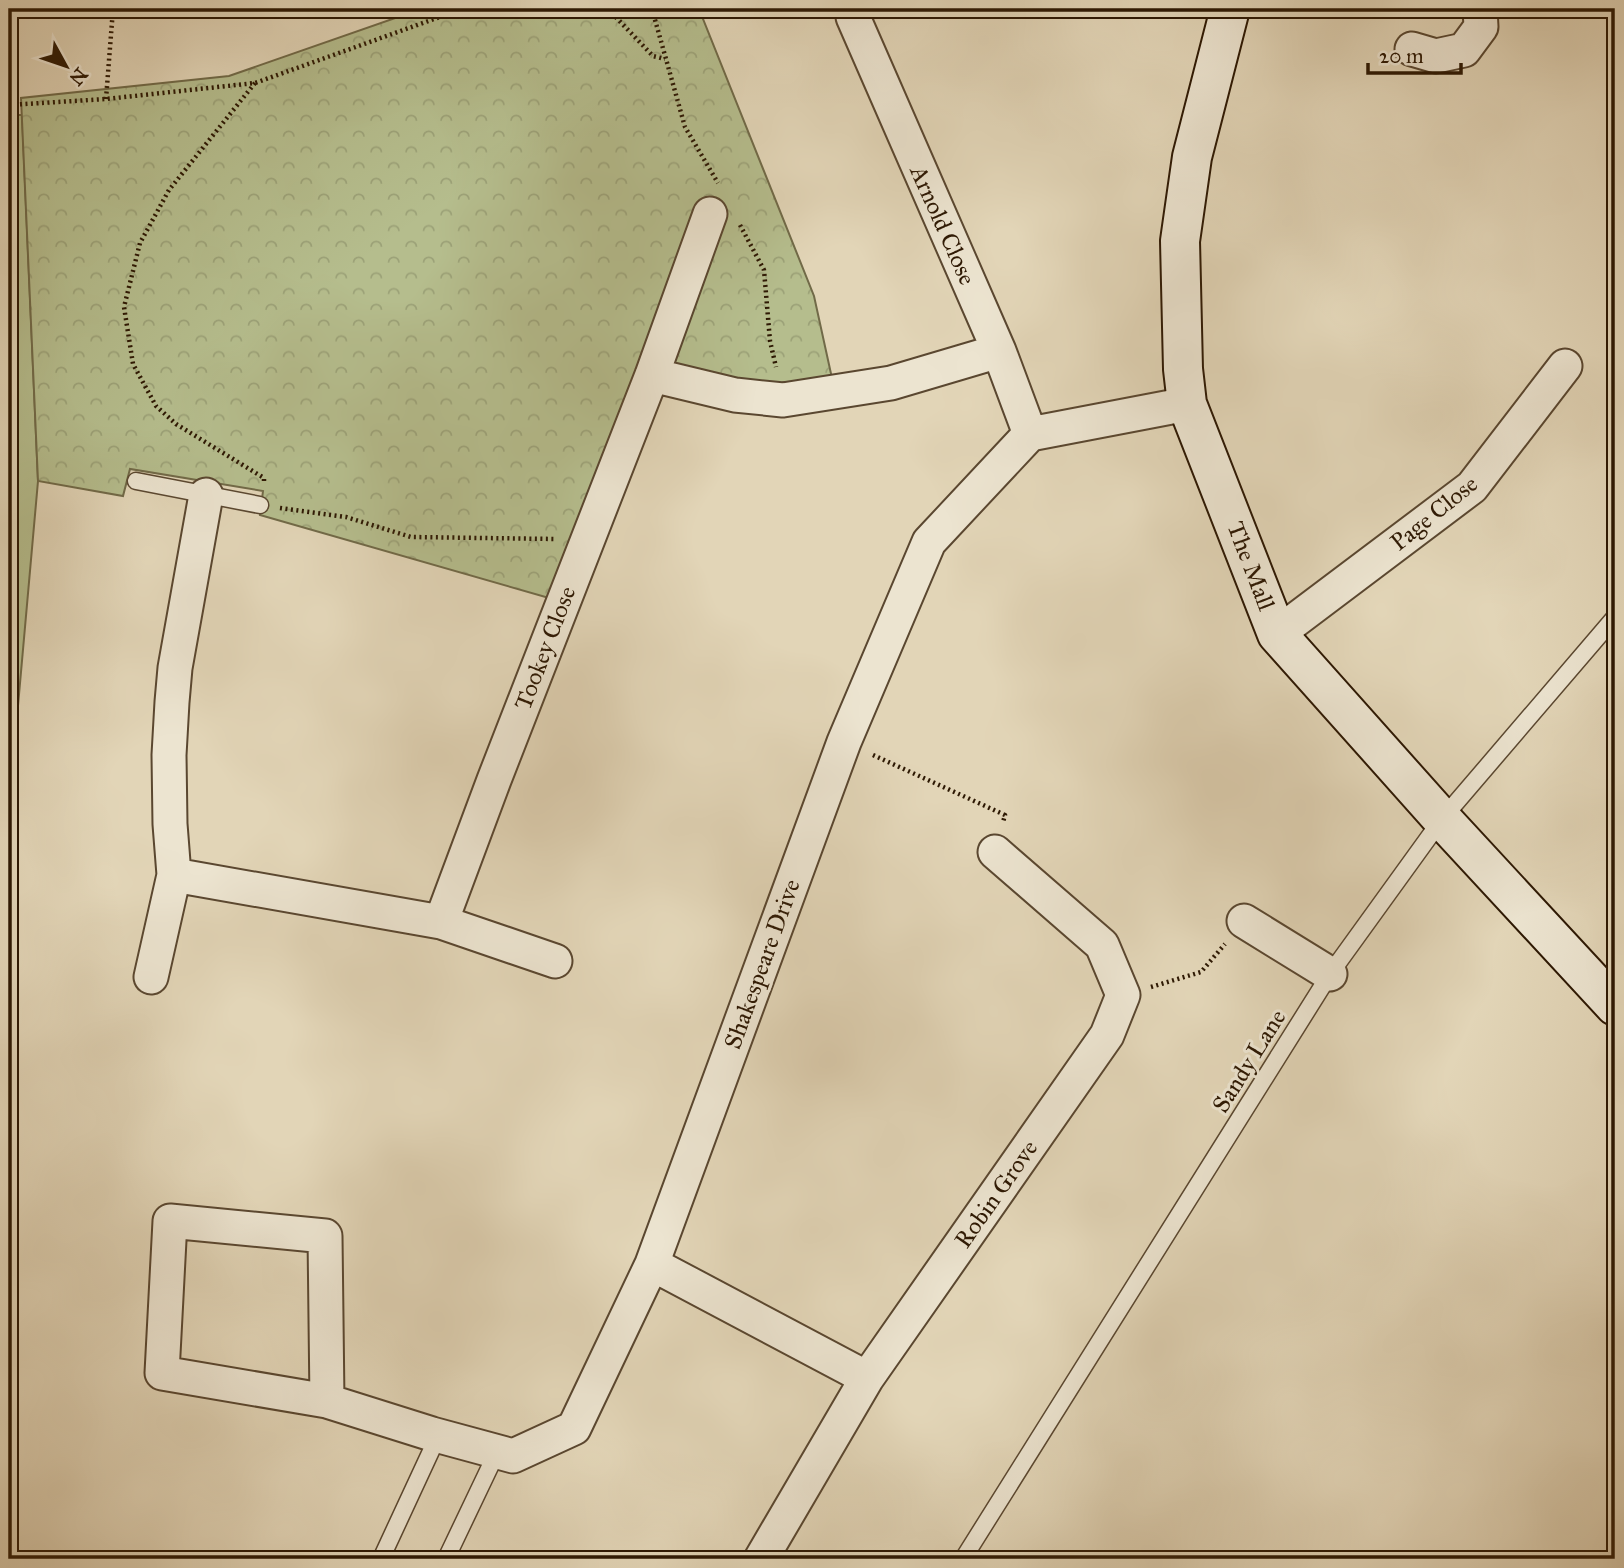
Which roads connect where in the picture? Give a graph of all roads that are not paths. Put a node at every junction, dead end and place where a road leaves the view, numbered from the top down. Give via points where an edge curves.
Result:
1 (1230, 9) edge
2 (1480, 9) edge
3 (853, 17) dead end
4 (1412, 49) dead end
5 (710, 214) dead end
6 (999, 351) junction
7 (1565, 366) dead end
8 (652, 375) junction
9 (1187, 404) junction
10 (1030, 434) junction
11 (136, 481) dead end
12 (206, 495) junction
13 (260, 505) road end
14 (1615, 617) edge
15 (1277, 634) junction
16 (1442, 819) junction
17 (995, 852) road end
18 (174, 875) junction
19 (1244, 921) road end
20 (441, 922) junction
21 (555, 961) dead end
22 (1329, 974) junction
23 (151, 977) dead end
24 (1615, 1006) edge
25 (652, 1264) junction
26 (867, 1378) junction
27 (327, 1401) junction
28 (438, 1436) junction
29 (497, 1452) junction
30 (381, 1559) edge
31 (446, 1559) edge
32 (761, 1559) edge
33 (963, 1559) edge

1 - 9 street, The Mall via 1192,157 1180,241
2 - 4 street via 1481,27 1464,50 1436,56
3 - 6 street, Arnold Close
5 - 8 street, Tookey Close
6 - 8 street via 891,383 783,400 735,395
6 - 10 street, Arnold Close
7 - 15 street, Page Close via 1472,487
8 - 20 street, Tookey Close
9 - 10 street
9 - 15 street, The Mall
10 - 25 street, Shakespeare Drive via 929,542 844,742
11 - 12 lane
12 - 13 lane
12 - 18 street via 172,702 169,755
14 - 16 lane, Sandy Lane
15 - 16 street, The Mall
16 - 22 lane, Sandy Lane
16 - 24 street, The Mall
17 - 26 street, Robin Grove via 1102,945 1123,995 1107,1035
18 - 20 street
18 - 23 street
19 - 22 street
20 - 21 street
22 - 33 lane, Sandy Lane
25 - 26 street
25 - 29 street, Shakespeare Drive via 574,1428 513,1456
26 - 32 street, Robin Grove
27 - 27 street, Shakespeare Drive via 162,1373 170,1221 325,1236
27 - 28 street, Shakespeare Drive
28 - 29 street, Shakespeare Drive
28 - 30 lane
29 - 31 lane

